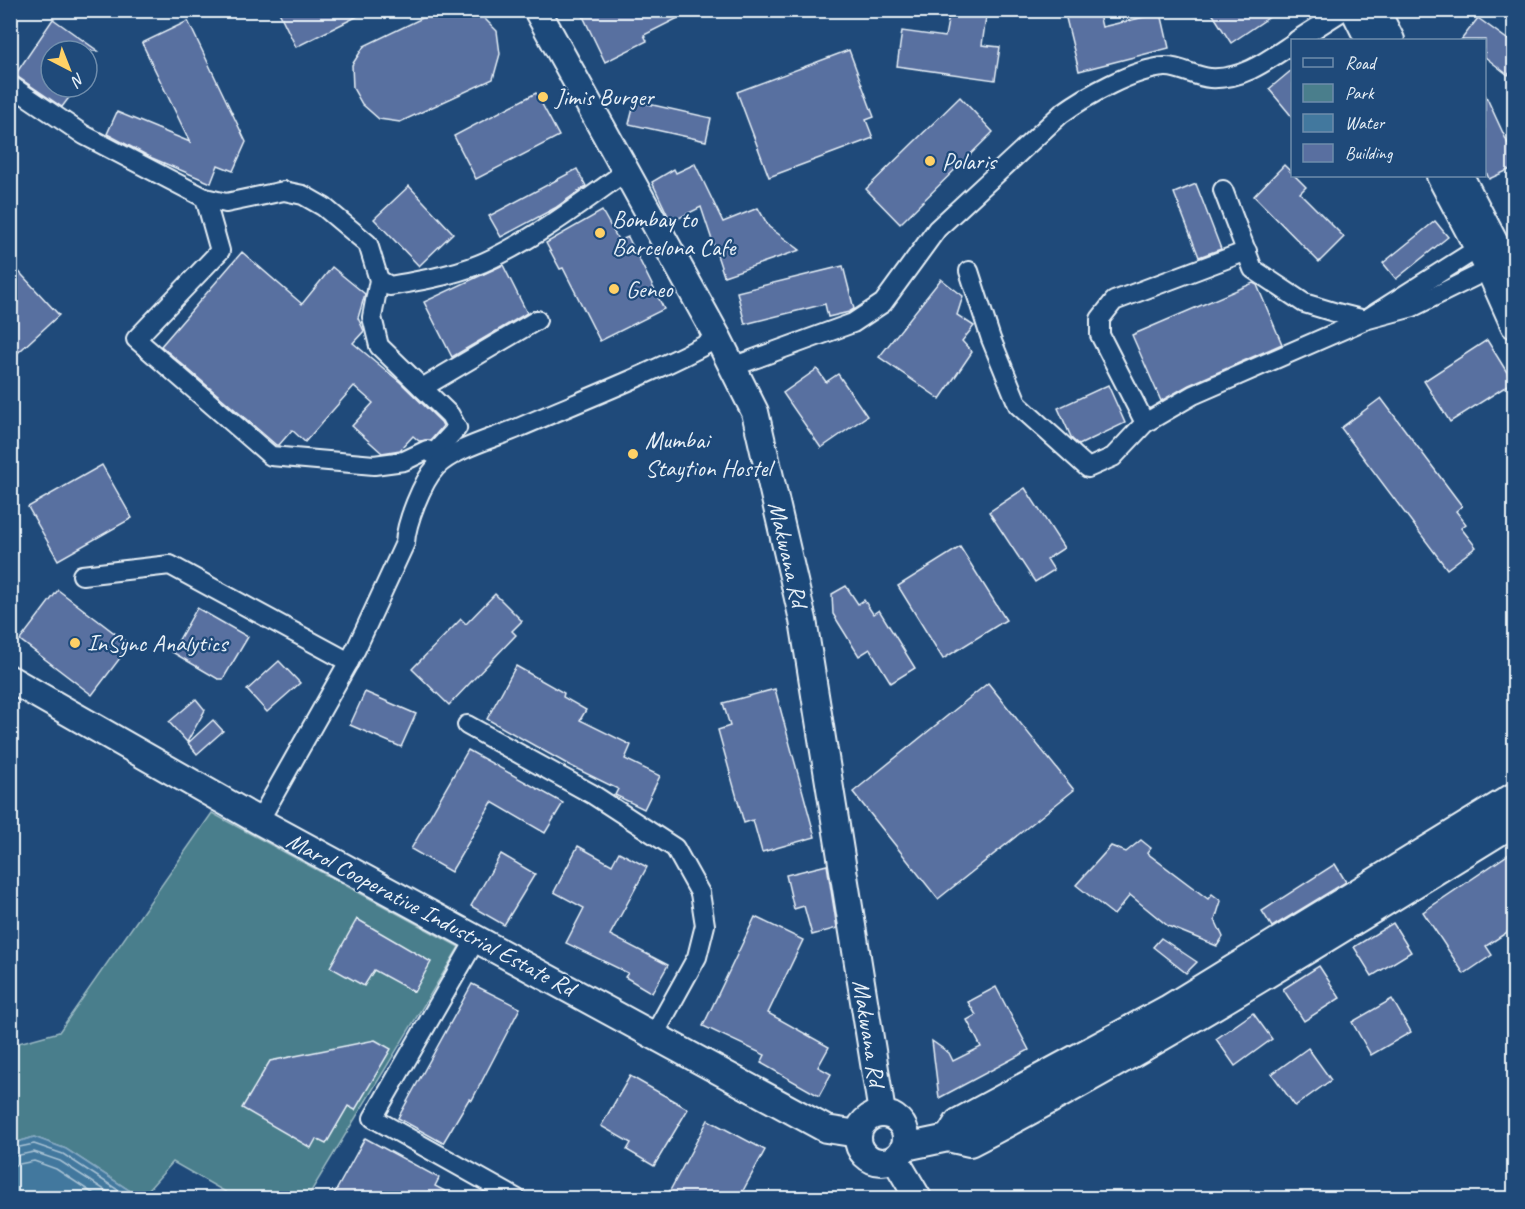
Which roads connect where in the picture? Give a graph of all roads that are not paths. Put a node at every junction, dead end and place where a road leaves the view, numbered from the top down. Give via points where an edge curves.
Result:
1 (537, 10) edge
2 (1344, 10) edge
3 (1354, 10) edge
4 (1376, 10) edge
5 (1299, 39) edge
6 (1369, 39) edge
7 (1390, 39) edge
8 (1291, 45) edge
9 (10, 85) edge
10 (625, 172) junction
11 (1441, 177) edge
12 (1460, 177) edge
13 (1222, 190) dead end
14 (205, 198) junction
15 (1247, 251) junction
16 (1496, 260) edge
17 (969, 271) dead end
18 (379, 280) junction
19 (537, 320) dead end
20 (1365, 320) junction
21 (1515, 325) edge
22 (718, 338) junction
23 (732, 367) junction
24 (422, 388) junction
25 (1145, 423) junction
26 (82, 575) dead end
27 (349, 662) junction
28 (10, 679) edge
29 (467, 725) dead end
30 (1515, 796) edge
31 (259, 821) junction
32 (1515, 823) edge
33 (476, 939) junction
34 (654, 1035) junction
35 (882, 1113) junction
36 (858, 1134) junction
37 (948, 1138) junction
38 (893, 1156) junction
39 (516, 1198) edge
40 (899, 1198) edge
41 (918, 1198) edge

1 - 10 street, Makwana Rd
2 - 5 street
3 - 6 street
4 - 7 street
8 - 23 street via 1242,75 1209,78 1166,67 1136,75 1082,99 937,229 883,303 853,323
9 - 14 street via 84,135
10 - 18 street via 561,217 492,258 437,278 390,286
10 - 22 street, Makwana Rd
11 - 16 street
12 - 16 street
13 - 15 street
14 - 18 street via 226,203 284,191 303,195 324,207 368,244
14 - 24 street via 220,250 136,339 271,456 374,465 404,461 427,450 434,454 457,428 450,415
15 - 20 street via 1253,269 1304,303
15 - 25 street via 1114,301 1100,319 1100,335
16 - 20 street
16 - 21 street
17 - 25 street via 1018,405 1088,468 1113,457
18 - 24 street via 372,317 379,346
19 - 24 street
20 - 25 street via 1193,395
22 - 23 street, Makwana Rd
22 - 27 street via 678,360 478,442 436,467
23 - 35 street, Makwana Rd via 755,412 803,620
26 - 27 street via 170,566
27 - 31 street
28 - 31 street, Marol Cooperative Industrial Estate Rd
29 - 34 street via 592,794 675,848 700,893 705,925 697,957
30 - 37 street via 1167,1009 958,1122
31 - 33 street, Marol Cooperative Industrial Estate Rd
32 - 37 street via 1180,1028 1052,1101 970,1143
33 - 34 street, Marol Cooperative Industrial Estate Rd
33 - 39 street via 373,1118
34 - 36 street, Marol Cooperative Industrial Estate Rd via 826,1128
35 - 36 street via 867,1118
35 - 38 street via 895,1116 906,1131
36 - 38 street via 863,1153
37 - 38 street
38 - 40 street
38 - 41 street

